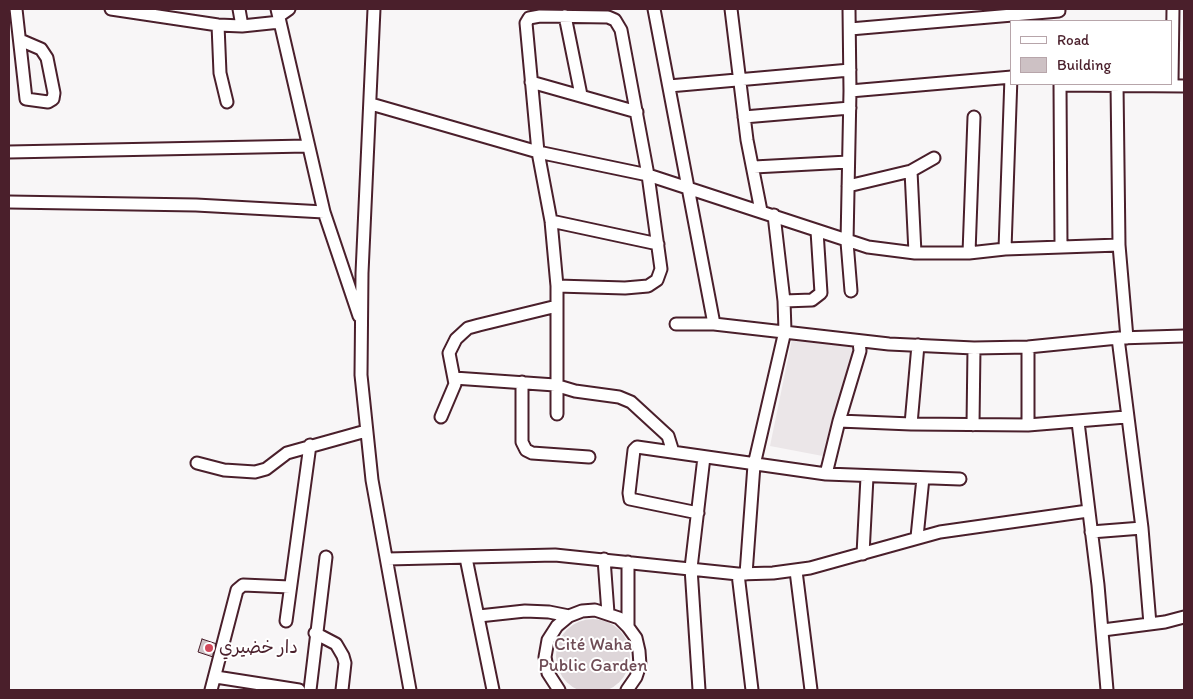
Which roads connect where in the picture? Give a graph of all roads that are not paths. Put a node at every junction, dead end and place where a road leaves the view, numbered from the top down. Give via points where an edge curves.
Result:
1 (16, 9) edge
2 (112, 9) edge
3 (239, 9) edge
4 (289, 9) edge
5 (374, 9) edge
6 (654, 9) edge
7 (731, 9) edge
8 (849, 9) edge
9 (611, 13) edge
10 (1059, 14) edge
11 (279, 16) edge
12 (565, 16) junction
13 (218, 25) junction
14 (242, 26) junction
15 (850, 29) junction
16 (20, 40) junction
17 (850, 70) junction
18 (1010, 77) edge
19 (739, 80) junction
20 (531, 82) junction
21 (1012, 85) edge
22 (1060, 85) edge
23 (1117, 85) edge
24 (669, 86) junction
25 (850, 91) junction
26 (581, 95) junction
27 (227, 102) dead end
28 (371, 104) junction
29 (850, 108) junction
30 (637, 112) junction
31 (744, 116) junction
32 (974, 118) dead end
33 (307, 146) junction
34 (9, 152) edge
35 (538, 152) junction
36 (934, 158) dead end
37 (848, 162) junction
38 (754, 167) junction
39 (911, 171) junction
40 (648, 175) junction
41 (848, 186) junction
42 (688, 187) junction
43 (9, 202) edge
44 (762, 210) junction
45 (324, 212) junction
46 (774, 215) junction
47 (551, 221) junction
48 (818, 231) junction
49 (847, 242) junction
50 (658, 244) junction
51 (1119, 245) junction
52 (1061, 246) junction
53 (1005, 249) junction
54 (915, 253) junction
55 (969, 253) junction
56 (362, 273) junction
57 (345, 275) junction
58 (557, 286) junction
59 (851, 291) dead end
60 (784, 300) junction
61 (557, 306) junction
62 (361, 322) junction
63 (676, 324) dead end
64 (714, 324) junction
65 (785, 331) junction
66 (1184, 336) edge
67 (1122, 338) junction
68 (859, 342) junction
69 (918, 344) junction
70 (974, 348) junction
71 (1028, 348) junction
72 (454, 378) junction
73 (522, 382) junction
74 (555, 385) junction
75 (557, 414) dead end
76 (441, 417) dead end
77 (1126, 417) junction
78 (839, 421) junction
79 (1078, 422) junction
80 (911, 424) junction
81 (1028, 424) junction
82 (973, 425) junction
83 (366, 431) junction
84 (310, 445) junction
85 (673, 452) junction
86 (589, 457) dead end
87 (704, 457) junction
88 (197, 462) dead end
89 (754, 465) junction
90 (826, 474) junction
91 (867, 476) junction
92 (923, 478) junction
93 (960, 478) dead end
94 (1088, 511) junction
95 (698, 513) junction
96 (1142, 528) junction
97 (1091, 532) junction
98 (917, 537) junction
99 (862, 554) junction
100 (326, 557) dead end
101 (466, 558) junction
102 (387, 559) junction
103 (604, 559) junction
104 (628, 562) junction
105 (691, 568) junction
106 (796, 570) junction
107 (742, 574) junction
108 (290, 587) junction
109 (608, 613) junction
110 (479, 616) junction
111 (569, 616) junction
112 (1184, 617) edge
113 (286, 621) dead end
114 (1150, 624) junction
115 (628, 627) junction
116 (1103, 630) junction
117 (315, 634) junction
118 (216, 676) junction
119 (272, 688) edge
120 (211, 690) edge
121 (299, 690) edge
122 (310, 690) edge
123 (342, 690) edge
124 (410, 690) edge
125 (493, 690) edge
126 (559, 690) edge
127 (628, 690) edge
128 (699, 690) edge
129 (752, 690) edge
130 (811, 690) edge
131 (1107, 690) edge

1 - 16 street
2 - 13 street
3 - 14 street
4 - 11 street
5 - 28 street
6 - 24 street
7 - 19 street
8 - 15 street
9 - 12 street
9 - 30 street via 621,30
10 - 15 street
11 - 14 street
11 - 33 street
12 - 20 street via 540,16 527,20
12 - 26 street
13 - 14 street
13 - 27 street via 220,73
15 - 17 street
16 - 16 street via 26,100 48,102 54,93 47,58 41,49
17 - 19 street
17 - 25 street
18 - 25 street
19 - 24 street
19 - 31 street
20 - 26 street
20 - 35 street
21 - 53 street
22 - 52 street
23 - 51 street
24 - 42 street
25 - 29 street
26 - 30 street
28 - 35 street
28 - 56 street
29 - 31 street
29 - 37 street
30 - 40 street
31 - 38 street
32 - 55 street
33 - 34 street
33 - 45 street
35 - 40 street
35 - 47 street
36 - 39 street
37 - 38 street
37 - 41 street
38 - 44 street
39 - 41 street
39 - 54 street
40 - 42 street
40 - 50 street
41 - 49 street
42 - 44 street
42 - 64 street
43 - 45 street via 196,205
44 - 46 street
45 - 57 street
46 - 48 street
46 - 60 street
47 - 50 street
47 - 58 street
48 - 49 street
48 - 60 street via 821,293 812,300
49 - 54 street
49 - 59 street
50 - 58 street via 661,269 658,280 648,286
51 - 52 street
51 - 67 street
52 - 53 street
53 - 55 street
54 - 55 street
56 - 57 street
56 - 62 street
57 - 62 street
58 - 61 street
60 - 65 street
61 - 72 street via 468,328 451,345 450,367
61 - 74 street
62 - 83 street
63 - 64 street
64 - 65 street
65 - 68 street
65 - 89 street
66 - 67 street
67 - 71 street
67 - 77 street
68 - 69 street
68 - 78 street via 860,352
69 - 70 street
69 - 80 street
70 - 71 street
70 - 82 street
71 - 81 street
72 - 73 street
72 - 76 street via 455,384
73 - 74 street
73 - 86 street via 522,442 526,450
74 - 75 street
74 - 85 street via 625,399 668,436
77 - 79 street
77 - 96 street
78 - 80 street
78 - 90 street
79 - 81 street
79 - 94 street
80 - 82 street
81 - 82 street
83 - 84 street
83 - 102 street
84 - 88 street via 285,454 266,469 255,472 224,470
84 - 108 street
85 - 87 street
85 - 95 street via 636,447 629,496 633,500
87 - 89 street
87 - 95 street
89 - 90 street
89 - 107 street
90 - 91 street
91 - 92 street
91 - 99 street
92 - 93 street
92 - 98 street
94 - 97 street
94 - 98 street
95 - 105 street
96 - 97 street
96 - 114 street
97 - 116 street
98 - 99 street
99 - 106 street
100 - 117 street
101 - 102 street
101 - 103 street via 547,555
101 - 110 street
102 - 124 street
103 - 104 street
103 - 109 street
104 - 105 street
104 - 115 street
105 - 107 street
105 - 128 street
106 - 107 street
106 - 130 street
107 - 129 street
108 - 113 street
108 - 118 street via 243,586 237,590
109 - 111 street via 595,610
109 - 115 street
110 - 111 street via 525,611
110 - 125 street
111 - 126 street via 548,640 545,657 548,673
112 - 114 street
114 - 116 street
115 - 127 street via 636,638 640,665
116 - 131 street
117 - 122 street
117 - 123 street via 336,644 344,656
118 - 119 street
118 - 120 street
119 - 121 street

